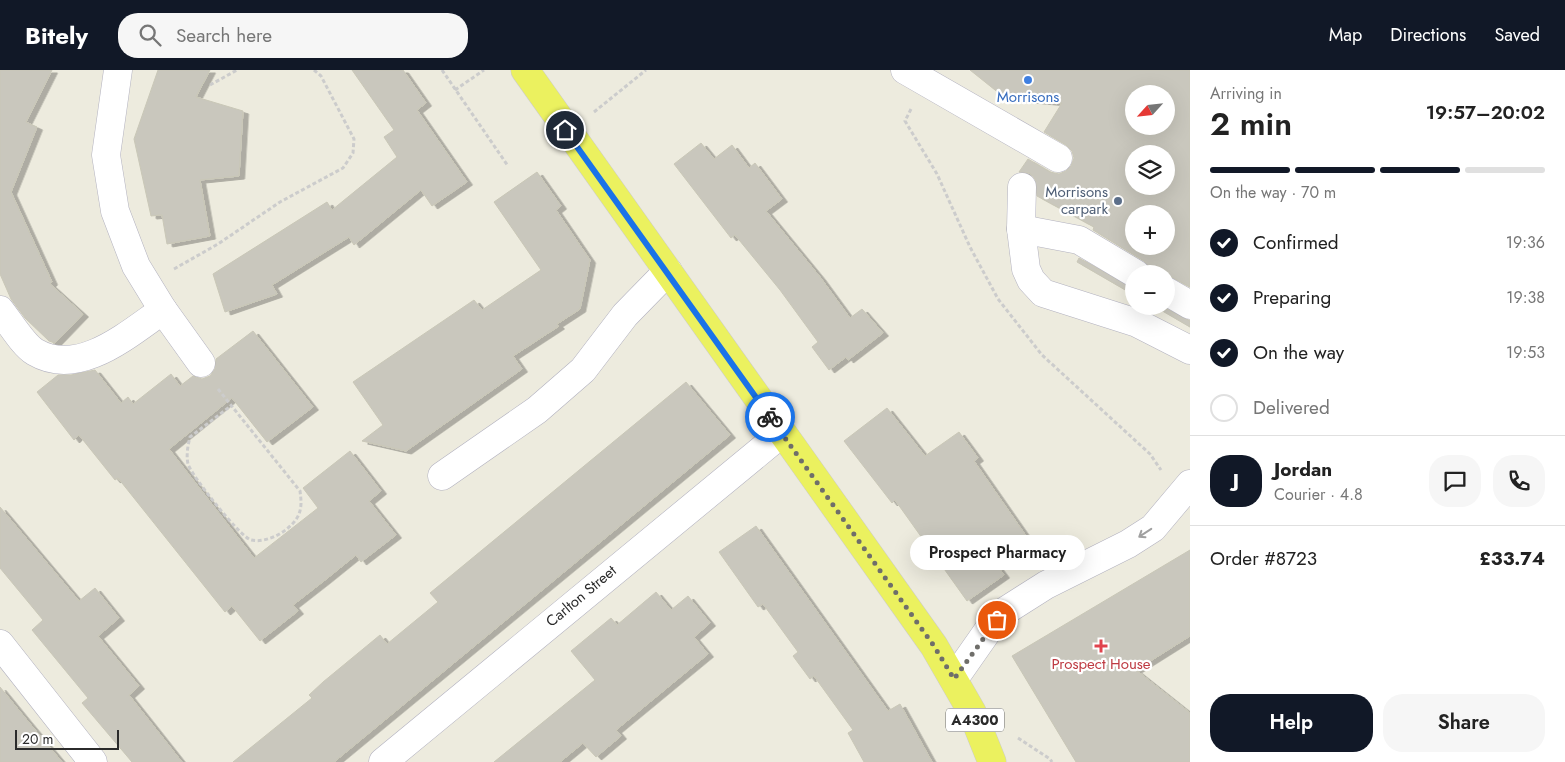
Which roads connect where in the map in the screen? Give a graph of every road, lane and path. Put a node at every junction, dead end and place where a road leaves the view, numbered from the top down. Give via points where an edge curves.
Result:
1 (118, 70) edge
2 (237, 70) edge
3 (314, 70) edge
4 (442, 70) edge
5 (484, 70) edge
6 (525, 70) edge
7 (646, 70) edge
8 (905, 70) edge
9 (210, 85) dead end
10 (455, 90) junction
11 (590, 114) dead end
12 (1058, 158) dead end
13 (508, 166) dead end
14 (1022, 187) dead end
15 (1021, 229) junction
16 (1125, 268) edge
17 (668, 271) junction
18 (148, 285) junction
19 (1175, 296) edge
20 (1190, 305) edge
21 (0, 310) edge
22 (163, 310) junction
23 (1190, 350) edge
24 (201, 363) joint
25 (232, 405) junction
26 (782, 432) junction
27 (442, 476) dead end
28 (1190, 484) edge
29 (0, 644) edge
30 (954, 679) junction
31 (1013, 736) dead end
32 (93, 762) edge
33 (383, 762) edge
34 (992, 762) edge
35 (1052, 762) edge

1 - 18 street via 106,155 116,212 136,266
2 - 9 path
3 - 18 path via 321,76 354,139 353,153 343,168 280,202 218,244
4 - 10 path
5 - 10 path
6 - 17 main road, A4300
7 - 11 path
8 - 12 street
10 - 13 path
14 - 15 street
15 - 16 street via 1078,240
15 - 23 street via 1026,269 1043,293 1137,324
17 - 26 main road, A4300
17 - 27 street via 625,315 583,370 537,410
18 - 22 street
19 - 20 street
21 - 22 street via 33,351 50,359 80,359 115,343
22 - 24 street
24 - 25 path
25 - 25 path via 190,437 188,464 240,533 251,540 266,540 290,526 298,516 300,491
26 - 30 main road, A4300
26 - 33 street, Carlton Street
28 -> 30 street via 1153,528 1046,585 1005,611
29 - 32 street
30 - 34 main road, A4300 via 972,712
31 - 35 path

